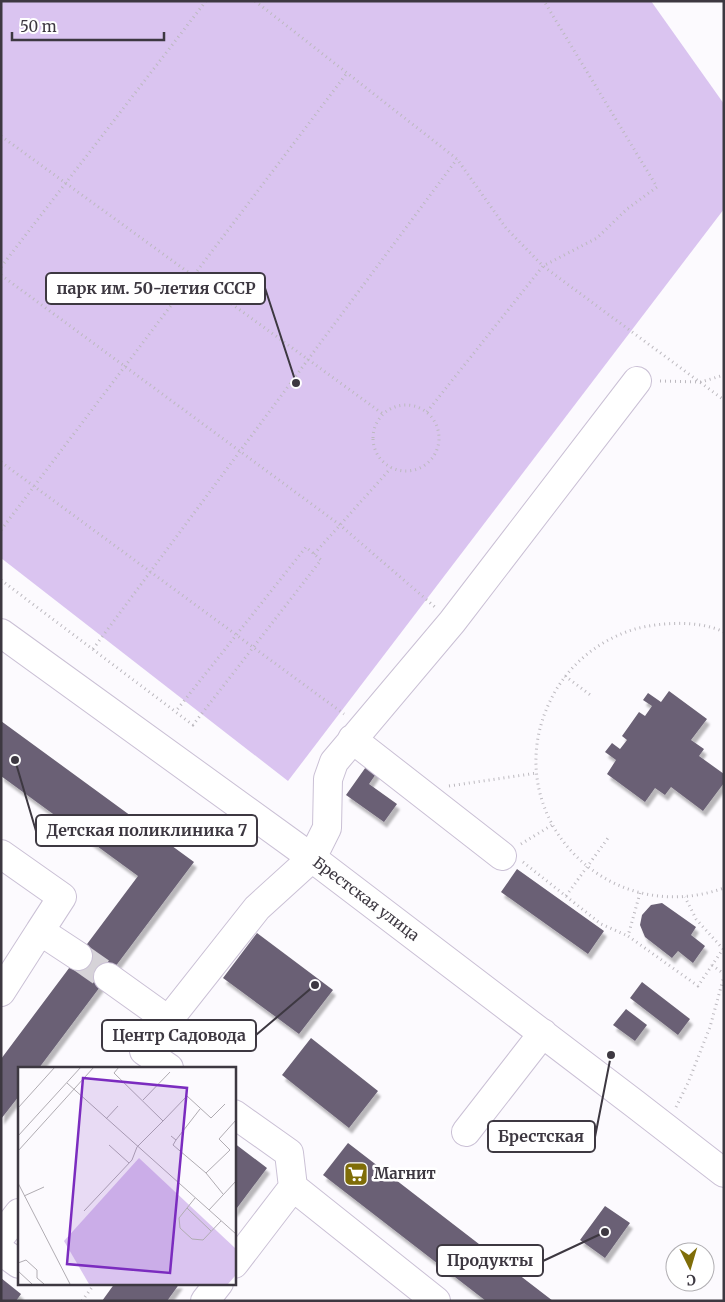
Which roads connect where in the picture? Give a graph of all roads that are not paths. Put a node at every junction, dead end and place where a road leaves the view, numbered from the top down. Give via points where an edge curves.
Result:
1 (637, 381) road end
2 (1, 634) edge
3 (357, 734) junction
4 (1, 854) edge
5 (506, 854) road end
6 (312, 858) junction
7 (40, 931) junction
8 (78, 956) tunnel mouth
9 (108, 977) tunnel mouth
10 (1, 992) edge
11 (168, 1020) junction
12 (542, 1033) junction
13 (138, 1060) edge
14 (165, 1067) edge
15 (235, 1115) edge
16 (466, 1132) dead end
17 (724, 1173) edge
18 (293, 1188) junction
19 (18, 1214) edge
20 (1, 1236) edge
21 (1, 1251) edge
22 (18, 1263) edge
23 (235, 1263) edge
24 (218, 1284) edge
25 (205, 1301) edge
26 (436, 1301) edge

1 - 3 street via 452,622
2 - 6 street, Брестская улица
3 - 5 street via 422,794
3 - 6 street via 334,762 328,779 327,828
4 - 7 street via 62,896
6 - 11 street via 257,908
6 - 12 street, Брестская улица
7 - 8 street
7 - 10 street
9 - 11 street
11 - 13 street
12 - 16 street
12 - 17 street, Брестская улица
13 - 14 street
15 - 18 street via 289,1153
18 - 23 street
18 - 26 street
19 - 20 street
21 - 22 street
24 - 25 street

